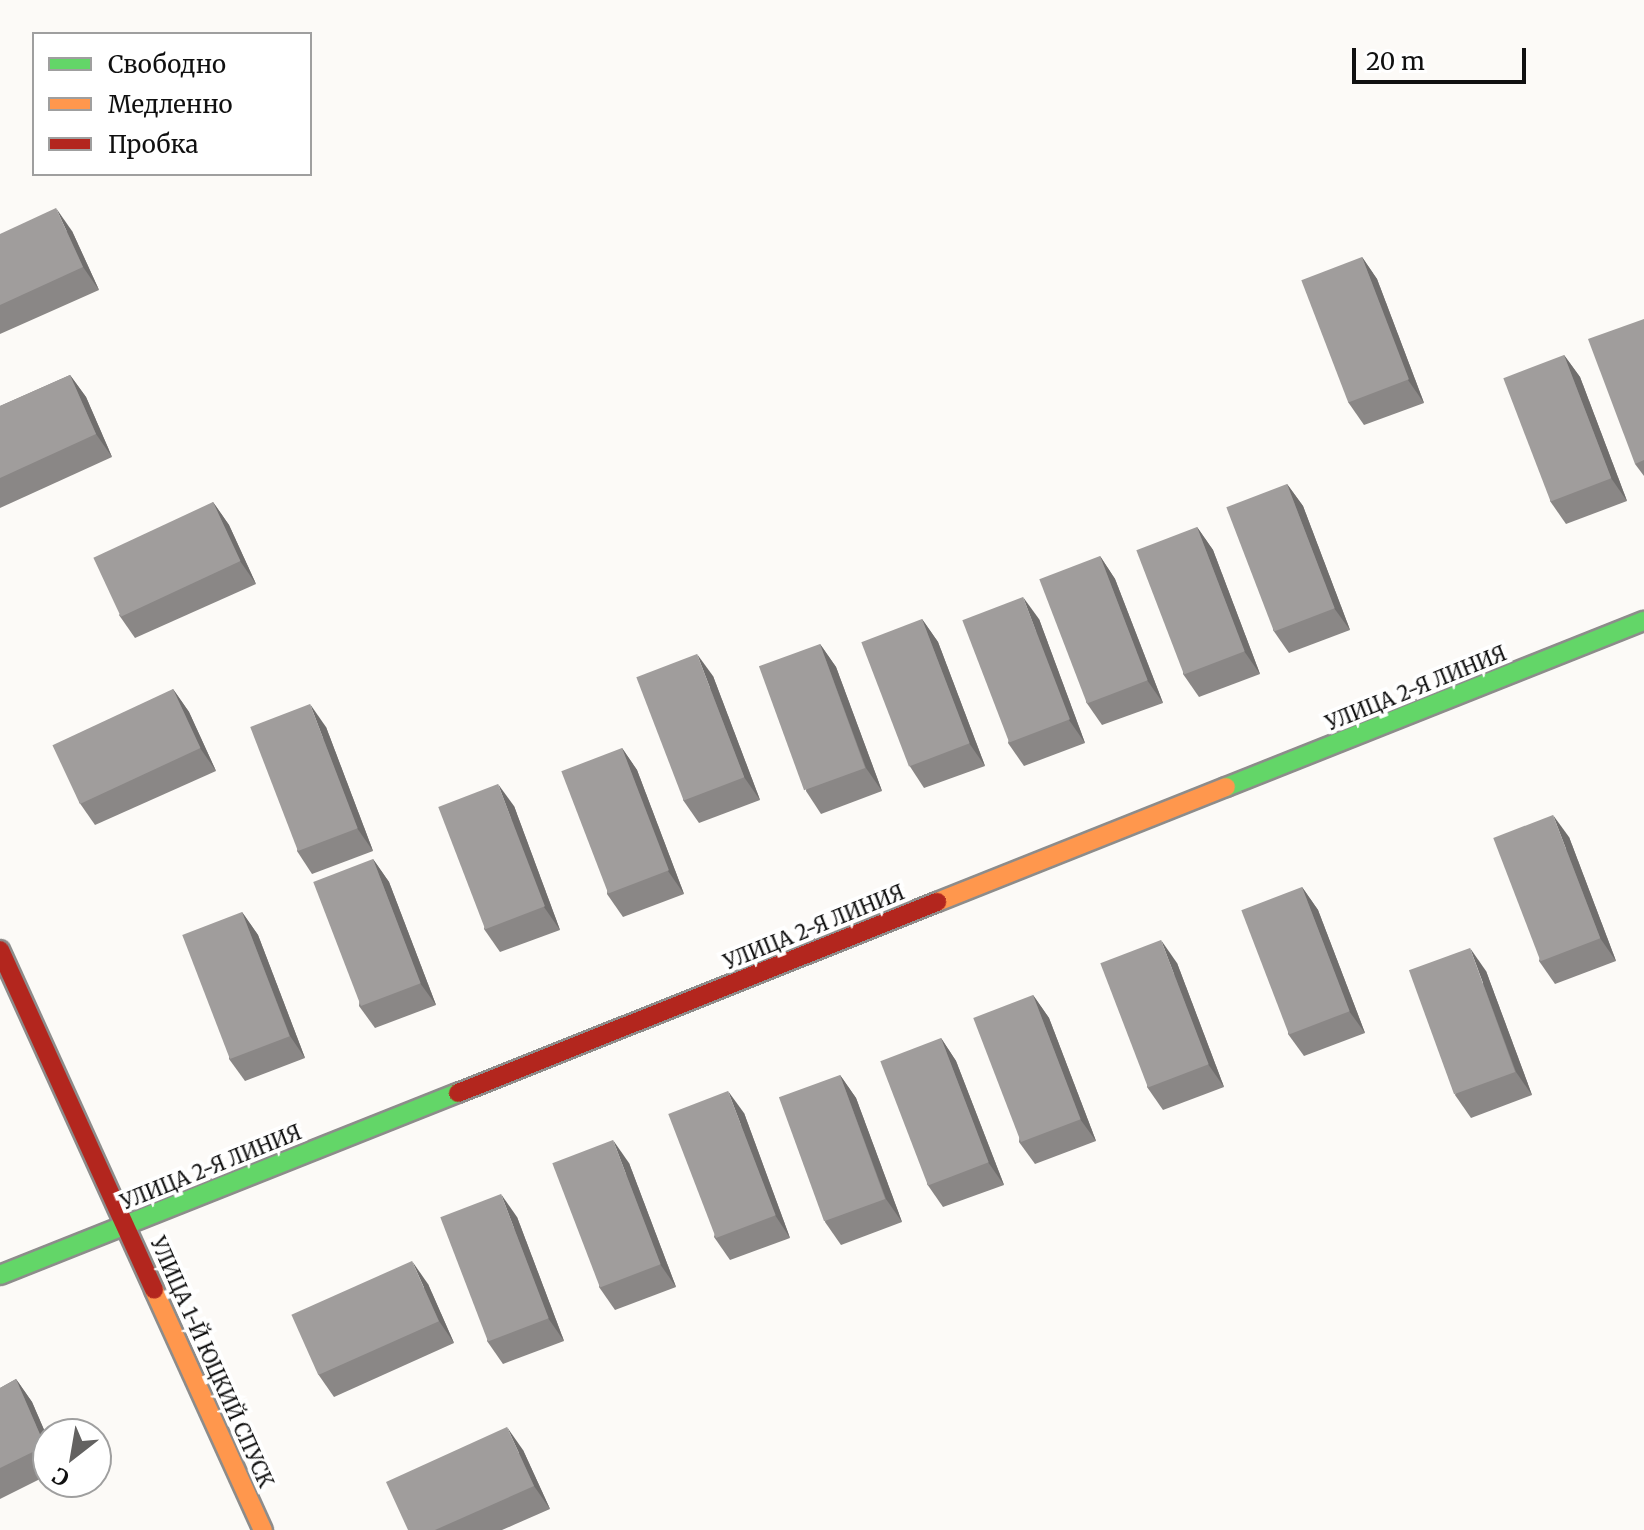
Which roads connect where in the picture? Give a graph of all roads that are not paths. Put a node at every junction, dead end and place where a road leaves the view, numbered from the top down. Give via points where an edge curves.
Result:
1 (1644, 621) edge
2 (0, 950) edge
3 (125, 1224) junction
4 (0, 1275) edge
5 (263, 1530) edge

1 - 3 street, УЛИЦА 2-Я ЛИНИЯ
2 - 3 street, УЛИЦА 1-Й ЮЦКИЙ СПУСК
3 - 4 street, УЛИЦА 2-Я ЛИНИЯ
3 - 5 street, УЛИЦА 1-Й ЮЦКИЙ СПУСК

